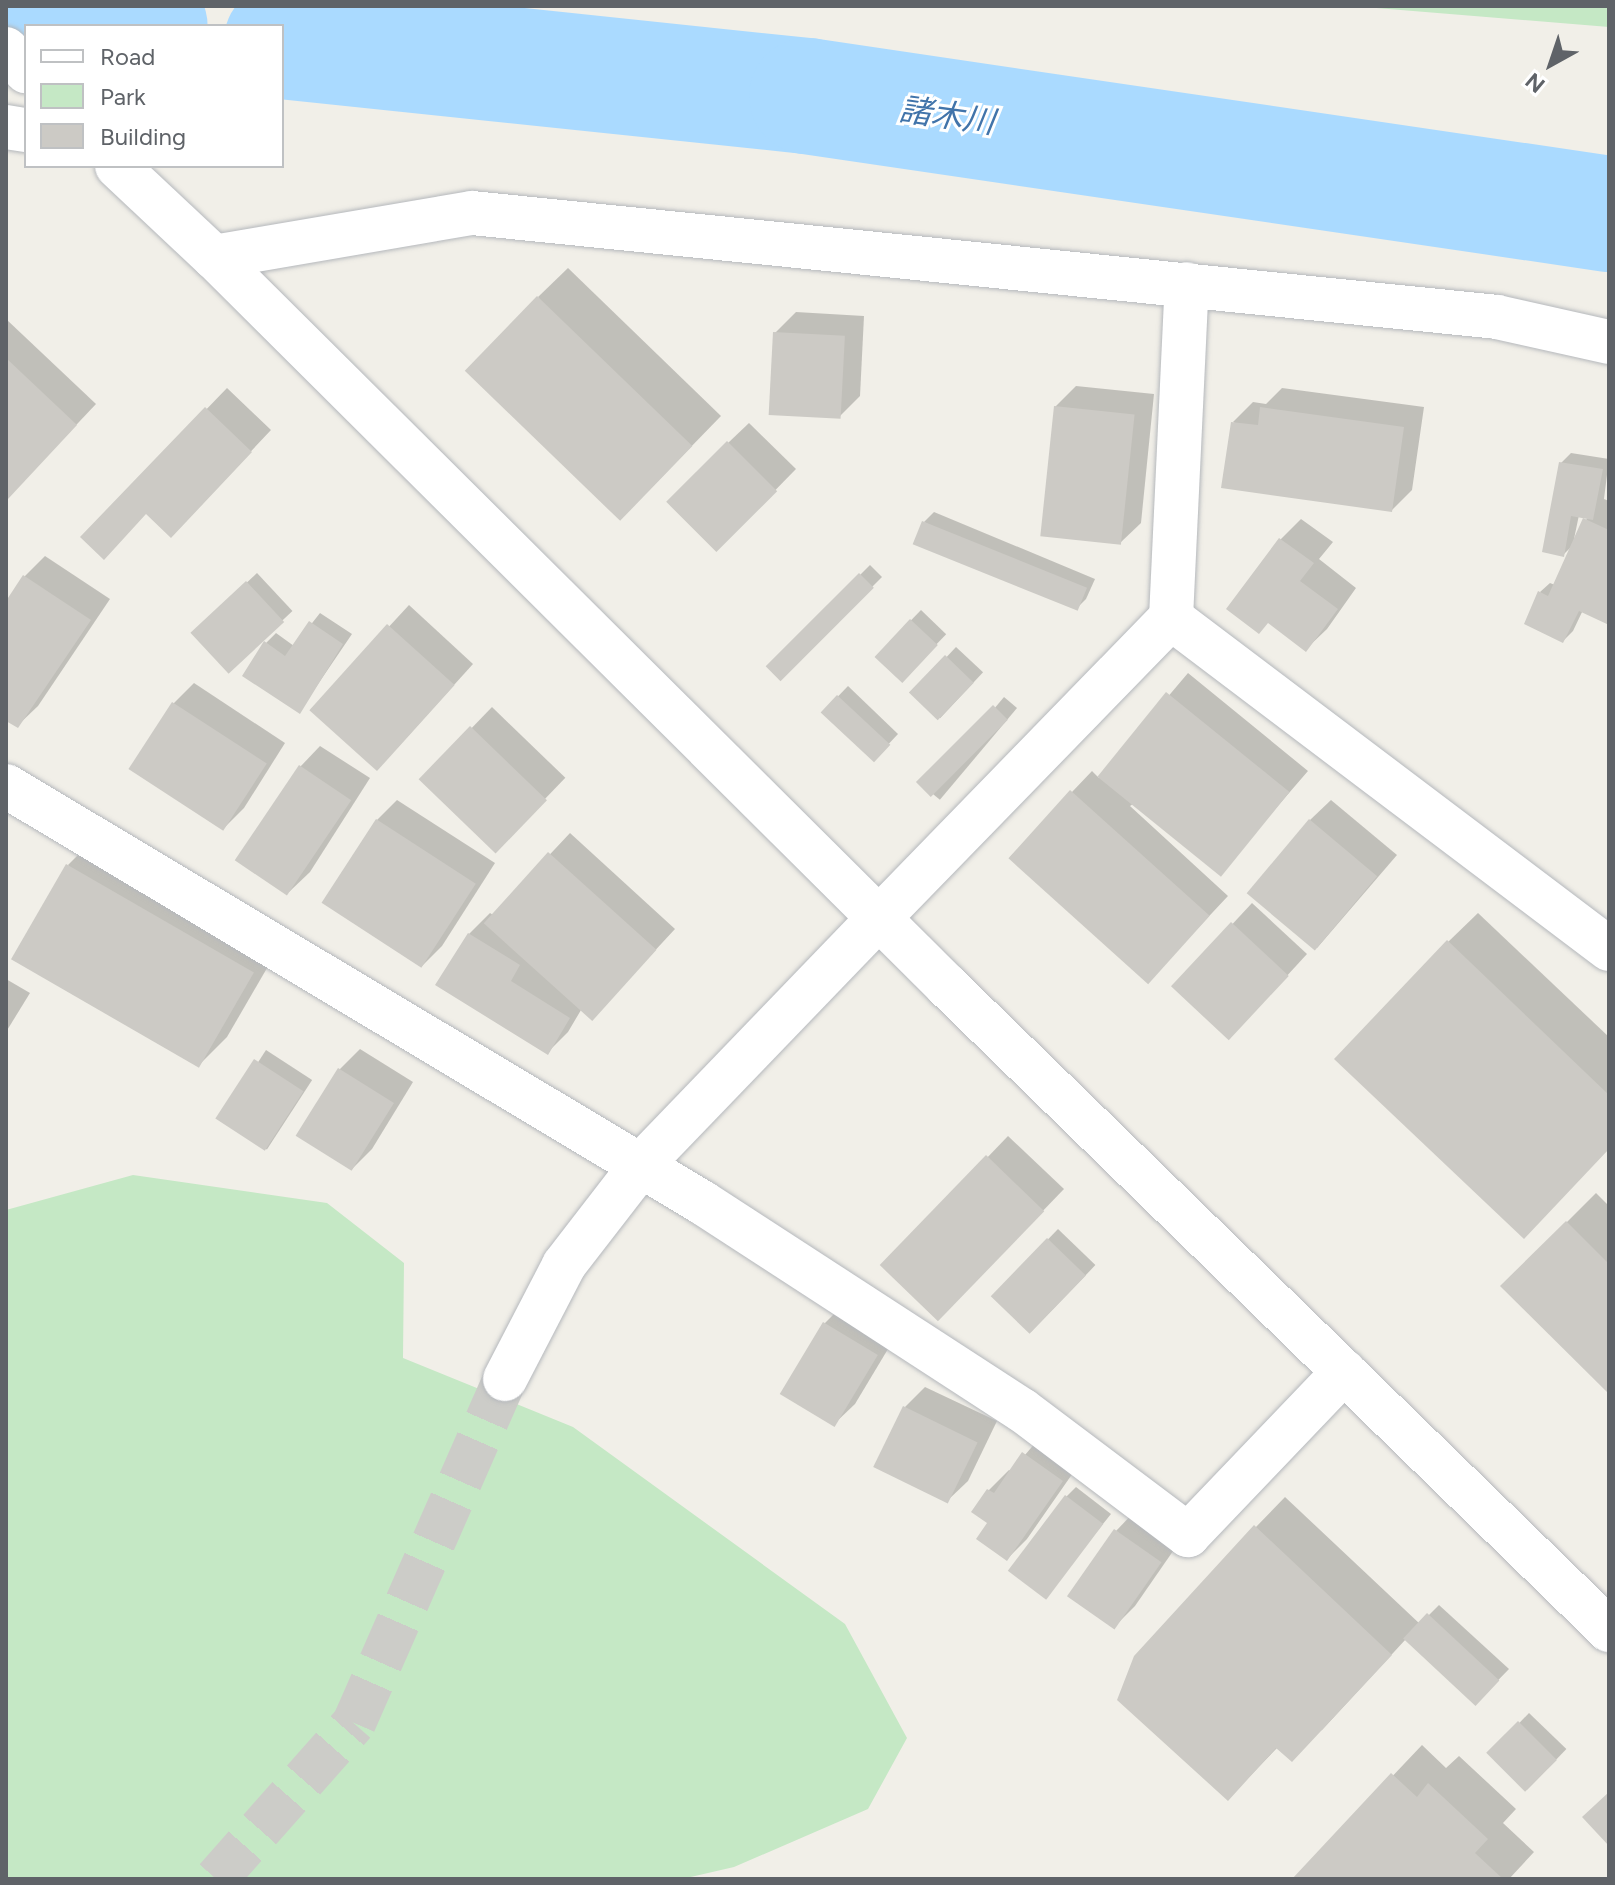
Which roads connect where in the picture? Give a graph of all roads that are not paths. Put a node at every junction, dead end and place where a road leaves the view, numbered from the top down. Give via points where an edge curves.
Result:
1 (6, 49) edge
2 (24, 69) edge
3 (119, 168) edge
4 (214, 257) junction
5 (1187, 284) junction
6 (1609, 342) edge
7 (1171, 618) junction
8 (6, 786) edge
9 (878, 919) junction
10 (1609, 949) edge
11 (642, 1164) junction
12 (1344, 1372) junction
13 (505, 1379) tunnel mouth
14 (1609, 1630) edge

1 - 2 street
3 - 4 street
4 - 5 street via 472,213
4 - 9 street
5 - 6 street via 1497,317
5 - 7 street
7 - 9 street
7 - 10 street
8 - 11 street
9 - 11 street
9 - 12 street
11 - 12 street via 1022,1410 1188,1535
11 - 13 street via 564,1265
12 - 14 street

